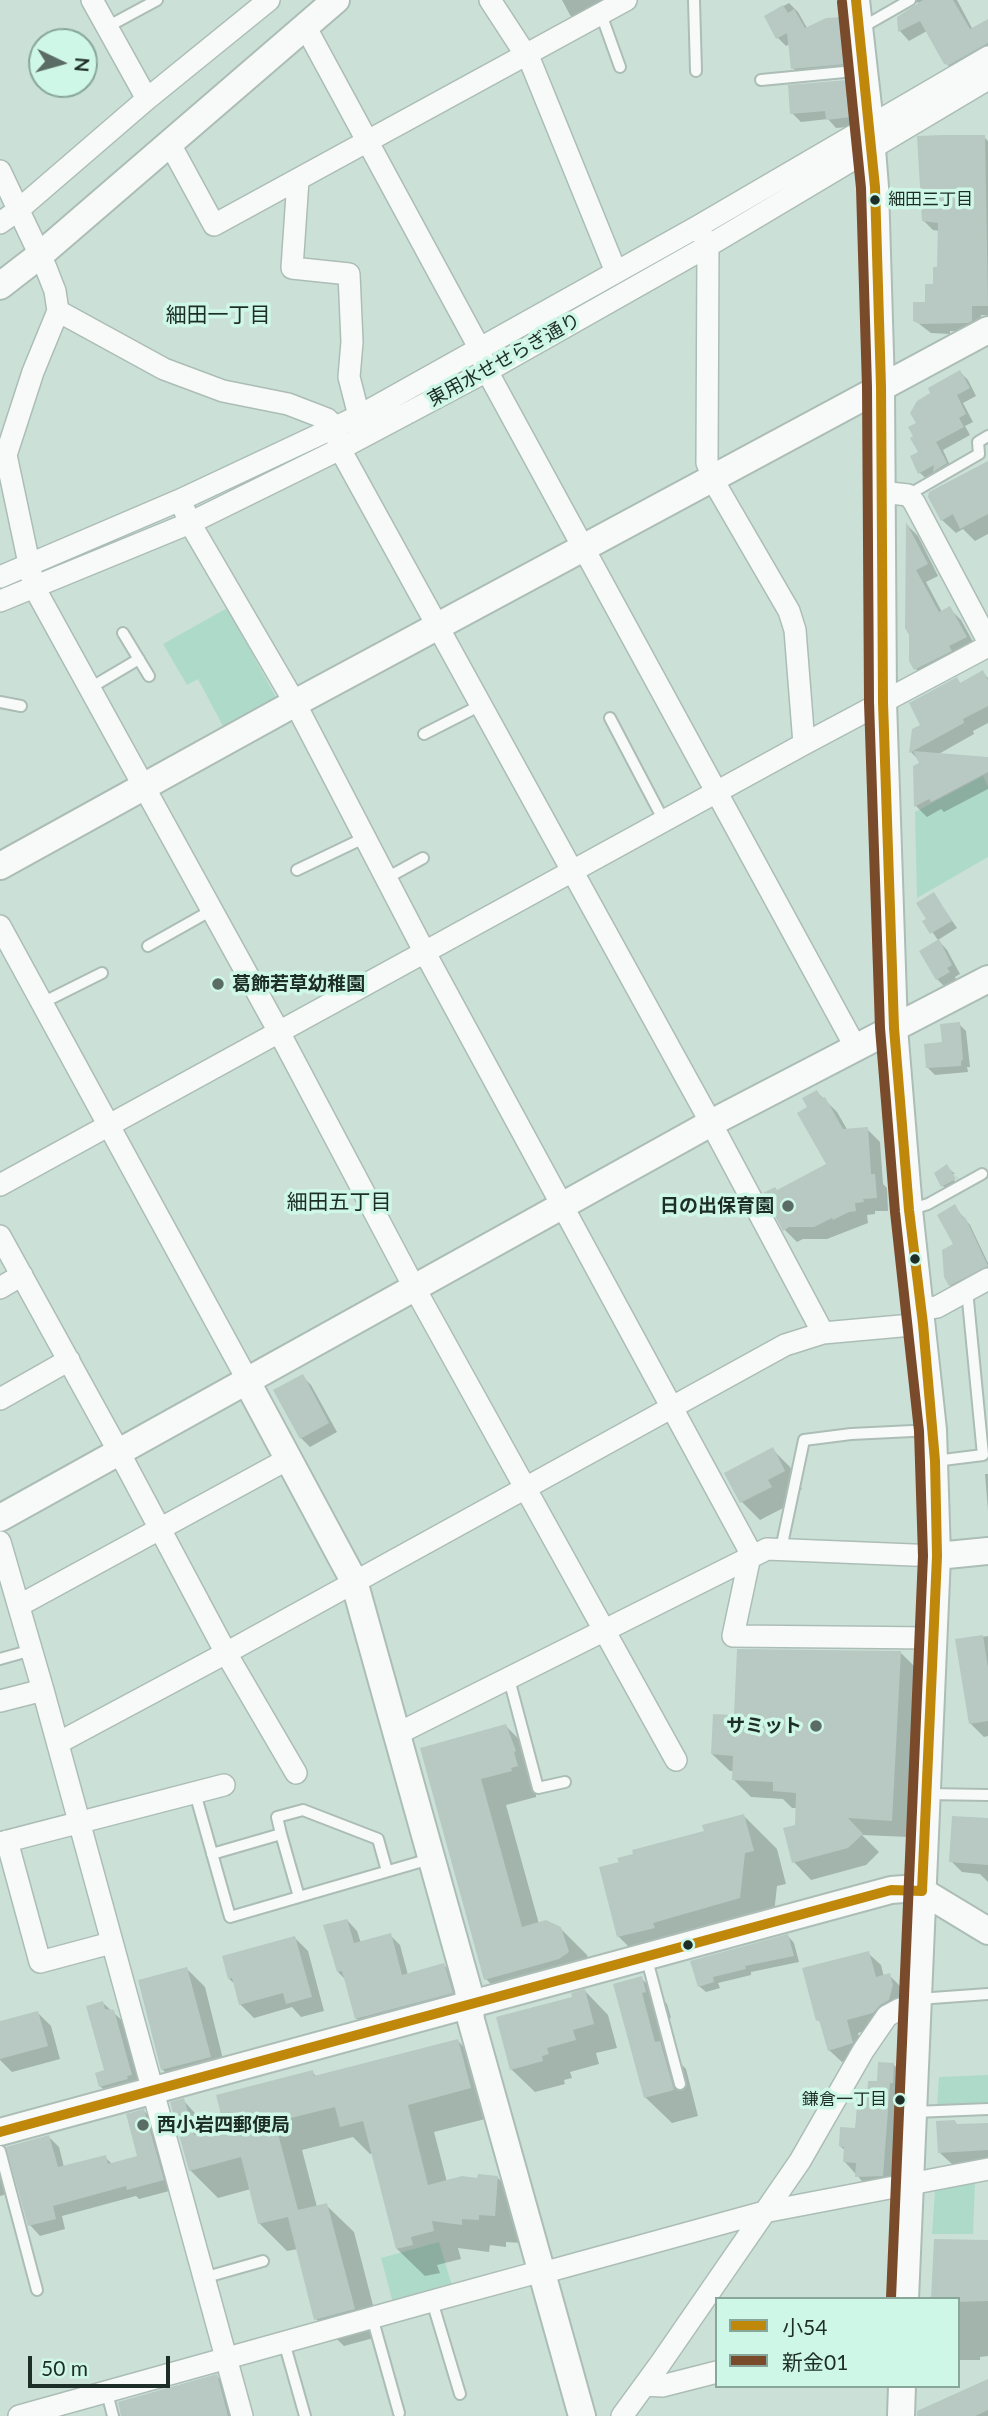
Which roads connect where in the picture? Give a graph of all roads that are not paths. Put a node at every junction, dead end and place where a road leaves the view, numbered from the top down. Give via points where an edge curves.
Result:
1 (92, 0) edge
2 (157, 0) edge
3 (269, 0) edge
4 (336, 0) edge
5 (490, 0) edge
6 (626, 0) edge
7 (694, 0) edge
8 (856, 0) edge
9 (910, 0) edge
10 (601, 14) junction
11 (305, 26) junction
12 (107, 27) junction
13 (859, 29) junction
14 (526, 55) junction
15 (988, 57) edge
16 (620, 68) dead end
17 (864, 70) junction
18 (696, 71) dead end
19 (988, 79) edge
20 (761, 80) dead end
21 (147, 99) junction
22 (871, 136) junction
23 (367, 141) junction
24 (170, 144) junction
25 (0, 171) edge
26 (298, 180) junction
27 (9, 217) edge
28 (697, 227) junction
29 (708, 246) junction
30 (40, 255) junction
31 (616, 272) junction
32 (0, 286) edge
33 (58, 312) junction
34 (988, 330) edge
35 (479, 349) junction
36 (487, 372) junction
37 (881, 387) junction
38 (359, 416) junction
39 (334, 426) junction
40 (988, 436) edge
41 (340, 449) junction
42 (712, 478) junction
43 (881, 492) junction
44 (908, 495) junction
45 (180, 500) junction
46 (190, 523) junction
47 (584, 547) junction
48 (30, 563) junction
49 (0, 577) edge
50 (34, 587) junction
51 (0, 601) edge
52 (438, 626) junction
53 (123, 633) dead end
54 (988, 644) edge
55 (139, 659) junction
56 (149, 676) dead end
57 (90, 688) junction
58 (0, 702) edge
59 (883, 702) junction
60 (295, 703) junction
61 (481, 705) junction
62 (21, 706) dead end
63 (610, 718) dead end
64 (424, 734) dead end
65 (804, 744) junction
66 (144, 786) junction
67 (717, 793) junction
68 (664, 821) junction
69 (364, 838) junction
70 (423, 858) dead end
71 (0, 866) edge
72 (297, 870) dead end
73 (571, 872) junction
74 (385, 879) junction
75 (212, 909) junction
76 (0, 926) edge
77 (148, 946) dead end
78 (424, 951) junction
79 (102, 973) dead end
80 (988, 979) edge
81 (42, 1003) junction
82 (894, 1028) junction
83 (279, 1032) junction
84 (856, 1048) junction
85 (711, 1123) junction
86 (108, 1124) junction
87 (982, 1174) dead end
88 (0, 1185) edge
89 (564, 1206) junction
90 (909, 1210) junction
91 (0, 1236) edge
92 (22, 1275) junction
93 (988, 1279) edge
94 (414, 1287) junction
95 (0, 1288) edge
96 (967, 1290) junction
97 (922, 1317) junction
98 (823, 1333) junction
99 (69, 1360) junction
100 (247, 1379) junction
101 (0, 1399) edge
102 (672, 1406) junction
103 (933, 1430) junction
104 (119, 1452) junction
105 (288, 1459) junction
106 (934, 1461) junction
107 (526, 1489) junction
108 (0, 1518) edge
109 (160, 1528) junction
110 (0, 1542) edge
111 (781, 1549) junction
112 (988, 1551) edge
113 (750, 1556) junction
114 (937, 1556) junction
115 (354, 1581) junction
116 (20, 1605) junction
117 (603, 1631) junction
118 (933, 1638) junction
119 (32, 1650) junction
120 (226, 1653) junction
121 (0, 1659) edge
122 (509, 1679) junction
123 (43, 1690) junction
124 (0, 1701) edge
125 (397, 1734) junction
126 (58, 1743) junction
127 (676, 1760) dead end
128 (296, 1773) dead end
129 (565, 1782) dead end
130 (224, 1785) dead end
131 (195, 1793) junction
132 (927, 1794) junction
133 (988, 1795) edge
134 (78, 1821) junction
135 (281, 1833) junction
136 (3, 1842) edge
137 (212, 1854) junction
138 (431, 1859) junction
139 (387, 1871) junction
140 (922, 1891) junction
141 (299, 1897) junction
142 (988, 1931) edge
143 (111, 1943) junction
144 (646, 1956) junction
145 (988, 1994) edge
146 (918, 2003) junction
147 (469, 2004) junction
148 (680, 2084) dead end
149 (152, 2091) junction
150 (988, 2109) edge
151 (913, 2112) junction
152 (0, 2132) edge
153 (0, 2151) edge
154 (988, 2169) edge
155 (911, 2184) junction
156 (764, 2212) junction
157 (263, 2261) dead end
158 (540, 2273) junction
159 (203, 2278) junction
160 (37, 2290) dead end
161 (905, 2297) edge
162 (432, 2301) junction
163 (372, 2317) junction
164 (284, 2342) junction
165 (226, 2359) junction
166 (715, 2373) edge
167 (645, 2385) junction
168 (902, 2388) edge
169 (107, 2393) junction
170 (460, 2394) dead end
171 (399, 2413) dead end
172 (28, 2415) edge
173 (113, 2416) edge
174 (242, 2416) edge
175 (305, 2416) edge
176 (582, 2416) edge
177 (622, 2416) edge
178 (901, 2416) edge

1 - 12 street
2 - 12 lane
3 - 21 street
4 - 11 street
5 - 14 street
6 - 10 street
7 - 18 lane
8 - 13 street
9 - 13 lane
10 - 14 street
10 - 16 lane
11 - 23 street
11 - 24 street
12 - 21 street
13 - 17 street
14 - 23 street
14 - 31 street
15 - 22 street via 885,118
17 - 20 lane
17 - 22 street
19 - 22 street, 東用水せせらぎ通り
21 - 27 street
22 - 28 street
22 - 29 street, 東用水せせらぎ通り
22 - 37 street
23 - 26 street
23 - 35 street
24 - 26 street via 214,225
24 - 30 street
25 - 27 street
26 - 38 street via 292,268 349,274 349,377
27 - 30 street
28 - 29 street
28 - 31 street
29 - 36 street, 東用水せせらぎ通り
29 - 42 street via 707,463
30 - 32 street
30 - 33 street
31 - 35 street
33 - 39 street via 164,369 223,391 288,404
33 - 48 street via 6,455
34 - 37 street
35 - 36 street
35 - 38 street
36 - 41 street, 東用水せせらぎ通り
36 - 47 street
37 - 42 street
37 - 43 street
38 - 39 street
39 - 41 street
39 - 45 street
40 - 44 lane via 978,442 979,454
41 - 46 street, 東用水せせらぎ通り
41 - 52 street
42 - 47 street
42 - 65 street via 789,611 795,630
43 - 44 street
43 - 59 street
44 - 54 street
45 - 46 street
45 - 48 street
46 - 50 street, 東用水せせらぎ通り
46 - 60 street
47 - 52 street
47 - 67 street
48 - 49 street
48 - 50 street
50 - 51 street, 東用水せせらぎ通り
50 - 57 street
52 - 60 street
52 - 61 street
53 - 55 lane
54 - 59 street
55 - 56 lane
55 - 57 lane
57 - 66 street
58 - 62 lane
59 - 65 street
59 - 82 street
60 - 66 street
60 - 69 street
61 - 64 lane
61 - 73 street
63 - 68 lane
65 - 67 street
66 - 71 street
66 - 75 street
67 - 68 street
67 - 84 street
68 - 73 street
69 - 72 lane
69 - 74 street
70 - 74 lane
73 - 78 street
73 - 85 street
74 - 78 street
75 - 77 lane
75 - 83 street
76 - 81 street
78 - 83 street
78 - 89 street
79 - 81 lane
80 - 82 street
81 - 86 street
82 - 84 street
82 - 90 street
83 - 86 street
83 - 94 street
84 - 85 street
85 - 89 street
85 - 98 street
86 - 88 street
86 - 100 street
87 - 90 lane
89 - 94 street
89 - 102 street
90 - 97 street
91 - 92 street
92 - 95 street
92 - 99 street
93 - 96 street
94 - 100 street
94 - 107 street
96 - 97 street
96 - 106 lane via 983,1455
97 - 98 street
97 - 103 street
98 - 102 street via 785,1345
99 - 101 street
99 - 104 street
100 - 104 street
100 - 105 street
102 - 107 street
102 - 113 street
103 - 106 street
103 - 111 lane via 804,1440
104 - 108 street
104 - 109 street
105 - 109 street
105 - 115 street
106 - 114 street
107 - 115 street
107 - 117 street
109 - 116 street
109 - 120 street
110 - 116 street
111 - 113 street
111 - 114 street
112 - 114 street
113 - 117 street
113 - 118 street via 733,1636
114 - 118 street
115 - 120 street
115 - 125 street
116 - 119 street
117 - 122 street
117 - 127 street
118 - 132 street
119 - 121 lane
119 - 123 street
120 - 126 street
120 - 128 street
122 - 125 street
122 - 129 lane via 538,1788
123 - 124 street
123 - 126 street
125 - 138 street
126 - 134 street
130 - 131 street
131 - 134 street
131 - 137 lane
132 - 133 lane
132 - 140 street
134 - 136 street
134 - 143 street
135 - 137 lane
135 - 139 lane via 277,1817 303,1810 378,1839
135 - 141 lane
136 - 143 street via 40,1962
137 - 141 lane via 230,1916
138 - 139 lane
138 - 147 street
139 - 141 lane
140 - 142 street
140 - 144 street via 891,1891
140 - 146 street
143 - 149 street
144 - 147 street
144 - 148 lane
145 - 146 lane
146 - 151 street
146 - 156 street via 887,2016
147 - 149 street
147 - 158 street
149 - 152 street
149 - 159 street
150 - 151 lane
151 - 155 street
153 - 160 lane
154 - 155 street
155 - 156 street
155 - 161 street
156 - 158 street
156 - 167 street
157 - 159 lane
158 - 162 street
158 - 176 street
159 - 165 street
162 - 163 street
162 - 170 lane
163 - 164 street
163 - 171 lane
164 - 165 street
164 - 175 lane
165 - 169 street
165 - 174 street
166 - 167 street via 662,2386
167 - 177 street
168 - 178 street
169 - 172 street
169 - 173 lane

